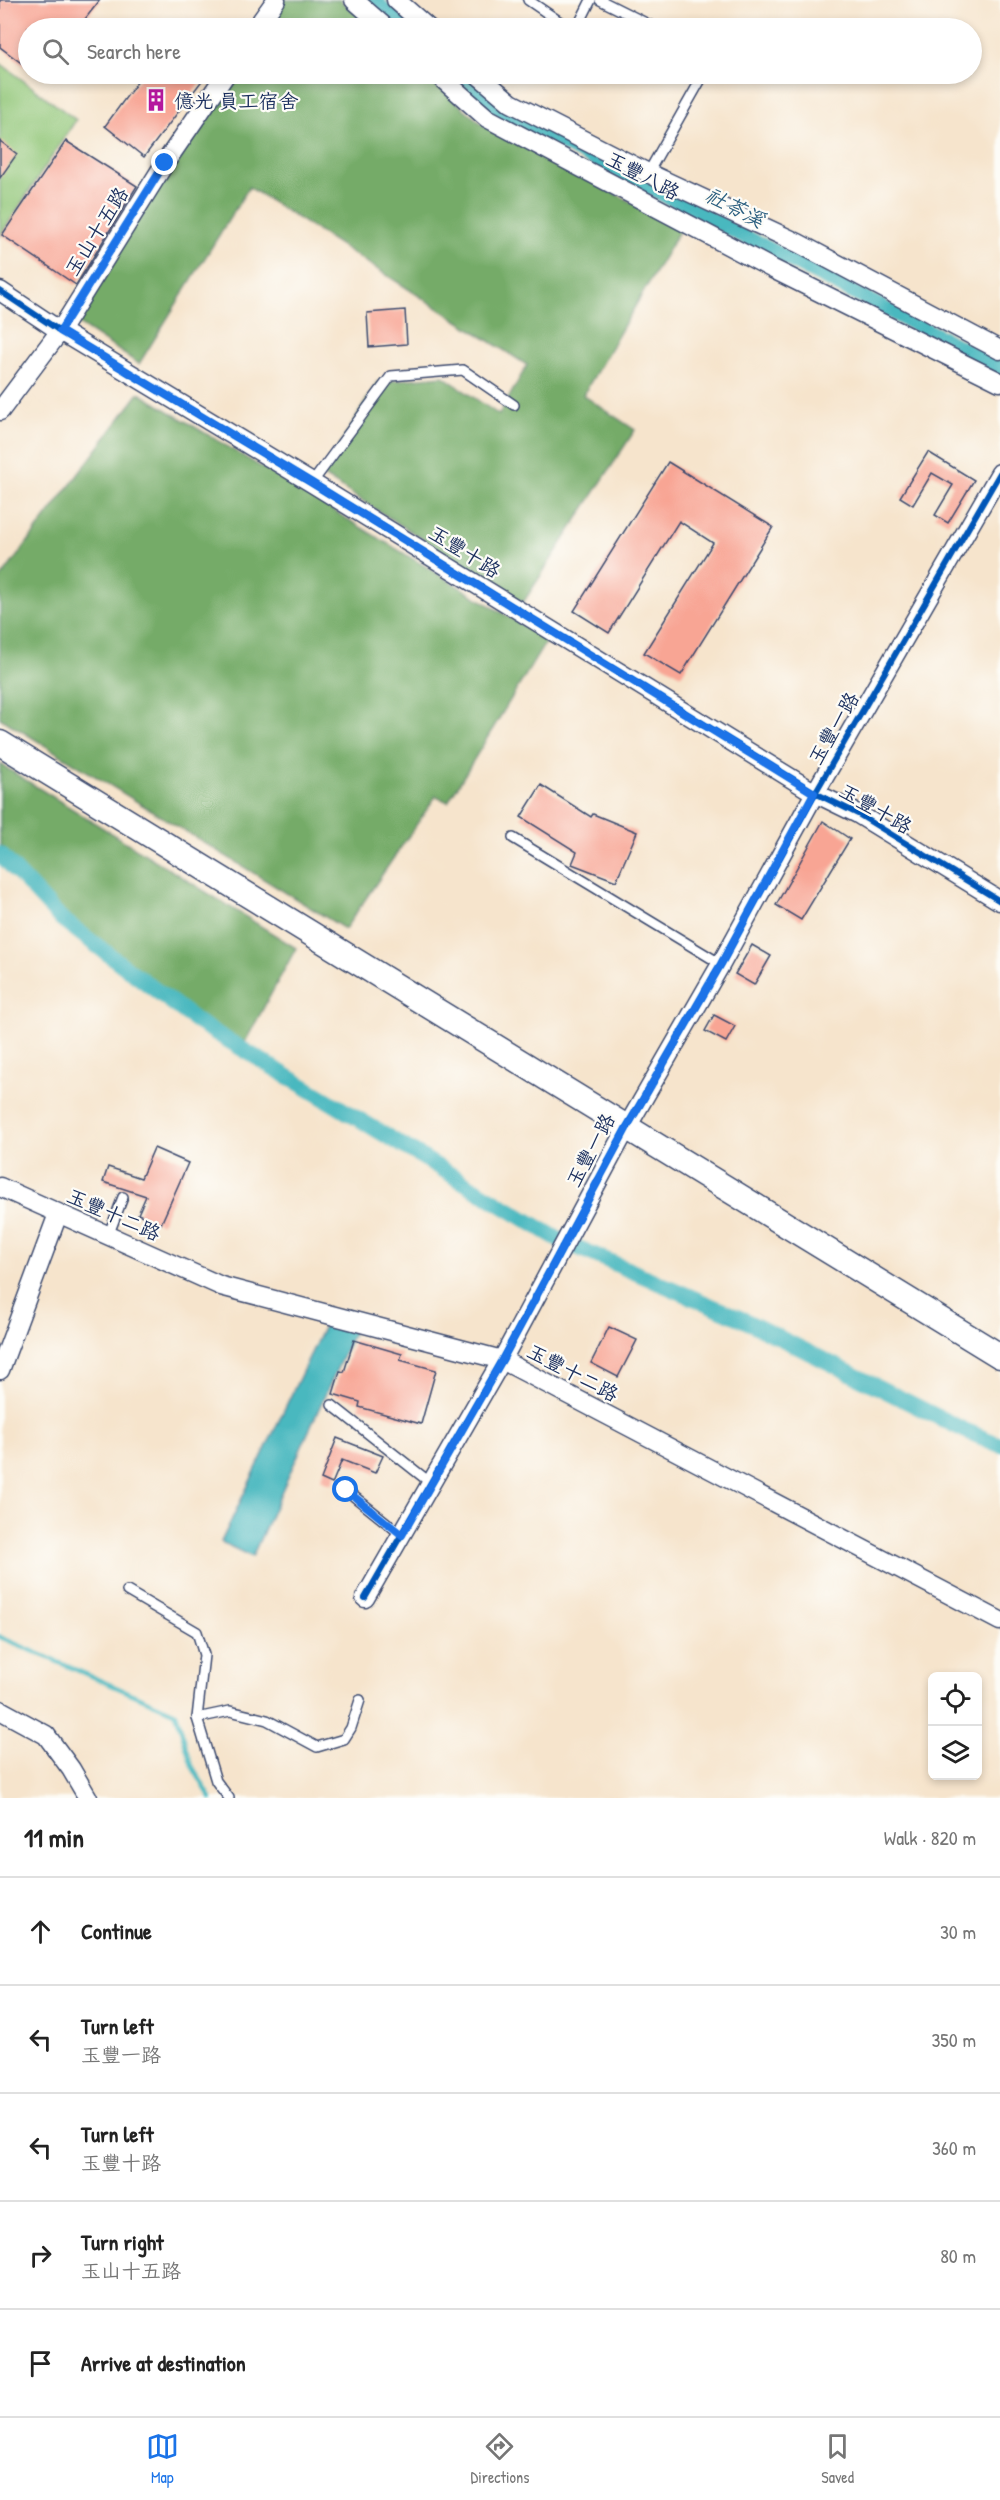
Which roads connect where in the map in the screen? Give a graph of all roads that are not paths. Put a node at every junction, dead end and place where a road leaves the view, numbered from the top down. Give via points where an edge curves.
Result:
1 (276, 0) edge
2 (354, 0) edge
3 (396, 0) edge
4 (528, 0) edge
5 (591, 0) edge
6 (600, 0) edge
7 (263, 18) edge
8 (375, 18) edge
9 (417, 18) edge
10 (554, 18) edge
11 (582, 18) edge
12 (636, 18) edge
13 (219, 84) edge
14 (448, 84) edge
15 (489, 84) edge
16 (698, 84) edge
17 (648, 172) junction
18 (0, 291) edge
19 (60, 331) junction
20 (1000, 350) edge
21 (1000, 382) edge
22 (514, 405) dead end
23 (0, 411) edge
24 (1000, 473) edge
25 (312, 483) junction
26 (0, 743) edge
27 (814, 793) junction
28 (513, 838) dead end
29 (1000, 901) edge
30 (721, 964) junction
31 (627, 1127) junction
32 (0, 1187) edge
33 (123, 1197) dead end
34 (58, 1214) junction
35 (108, 1236) junction
36 (1000, 1356) edge
37 (502, 1360) junction
38 (0, 1370) edge
39 (332, 1405) dead end
40 (432, 1484) junction
41 (346, 1490) dead end
42 (402, 1535) junction
43 (127, 1591) dead end
44 (365, 1598) dead end
45 (1000, 1621) edge
46 (360, 1700) dead end
47 (0, 1710) edge
48 (197, 1718) junction
49 (88, 1798) edge
50 (229, 1798) edge

1 - 7 street
2 - 8 street
3 - 9 street
4 - 10 lane
5 - 11 lane
6 - 12 lane
13 - 19 street, 玉山十五路
14 - 21 street, 玉豐八路 via 487,118 773,269
15 - 17 street via 511,103
16 - 17 lane
17 - 20 street via 798,243
18 - 19 street, 玉豐十路
19 - 23 street, 玉山十五路
19 - 25 street, 玉豐十路
22 - 25 lane via 462,370 391,376
24 - 27 street, 玉豐一路
25 - 27 street, 玉豐十路
26 - 31 main road
27 - 29 street, 玉豐十路 via 858,814
27 - 30 street, 玉豐一路
28 - 30 lane
30 - 31 street, 玉豐一路
31 - 36 main road
31 - 37 street, 玉豐一路
32 - 34 street, 玉豐十二路
33 - 35 lane
34 - 35 street, 玉豐十二路
34 - 38 street
35 - 37 street, 玉豐十二路 via 221,1286
37 - 40 street, 玉豐一路
37 - 45 street, 玉豐十二路
39 - 40 lane
40 - 42 street, 玉豐一路
41 - 42 lane
42 - 44 street, 玉豐一路
43 - 48 lane via 197,1632 204,1655
46 - 48 lane via 344,1739 317,1747 267,1720 230,1711
47 - 49 street via 46,1735
48 - 50 lane via 216,1781

